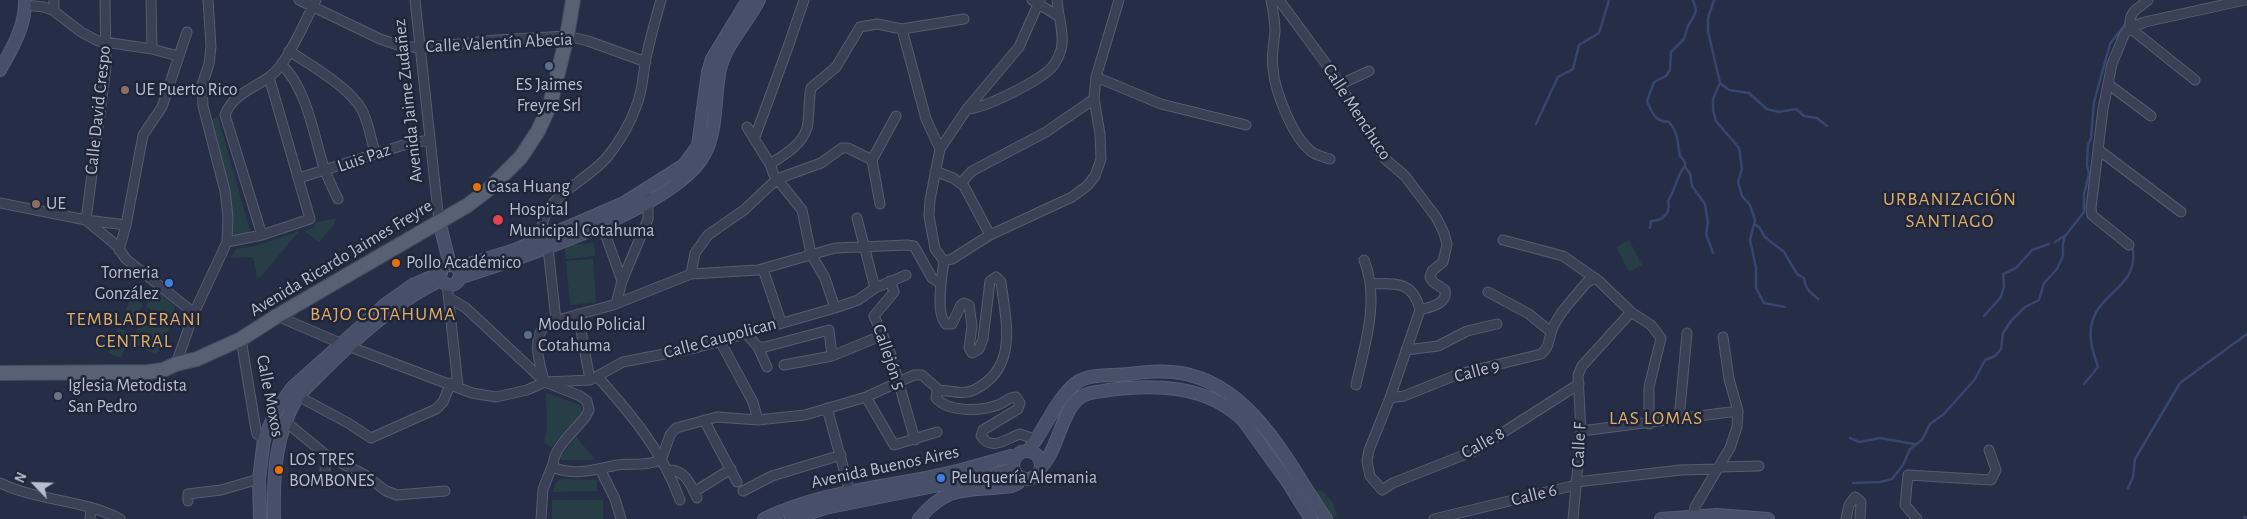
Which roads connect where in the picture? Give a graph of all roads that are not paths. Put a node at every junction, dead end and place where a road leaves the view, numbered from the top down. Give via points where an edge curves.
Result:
1 (54, 0) edge
2 (105, 0) edge
3 (151, 0) edge
4 (208, 0) edge
5 (299, 0) edge
6 (415, 0) edge
7 (573, 0) edge
8 (661, 0) edge
9 (748, 0) edge
10 (759, 0) edge
11 (804, 0) edge
12 (1057, 0) edge
13 (1119, 0) edge
14 (1271, 0) edge
15 (1278, 0) edge
16 (2148, 0) edge
17 (2245, 0) edge
18 (25, 2) edge
19 (1037, 2) edge
20 (314, 3) edge
21 (54, 11) junction
22 (1058, 16) junction
23 (964, 19) dead end
24 (2130, 28) junction
25 (902, 29) junction
26 (187, 32) dead end
27 (567, 36) junction
28 (106, 44) junction
29 (421, 48) junction
30 (152, 49) junction
31 (289, 51) junction
32 (178, 56) junction
33 (646, 62) junction
34 (282, 65) junction
35 (0, 70) edge
36 (1369, 71) dead end
37 (269, 77) junction
38 (1096, 77) junction
39 (2195, 80) dead end
40 (2108, 84) junction
41 (1339, 85) junction
42 (1094, 99) junction
43 (967, 109) junction
44 (896, 116) dead end
45 (2151, 116) dead end
46 (1246, 125) dead end
47 (747, 127) dead end
48 (755, 136) junction
49 (430, 140) junction
50 (940, 149) junction
51 (2100, 151) junction
52 (375, 153) junction
53 (1330, 159) dead end
54 (872, 160) junction
55 (770, 164) junction
56 (325, 171) junction
57 (935, 171) junction
58 (299, 178) junction
59 (777, 179) junction
60 (961, 183) junction
61 (648, 196) junction
62 (338, 199) dead end
63 (0, 203) edge
64 (880, 204) dead end
65 (2182, 212) dead end
66 (857, 218) dead end
67 (86, 220) junction
68 (439, 221) junction
69 (602, 224) junction
70 (126, 225) junction
71 (262, 235) junction
72 (990, 235) junction
73 (1503, 240) dead end
74 (227, 242) junction
75 (545, 243) junction
76 (2130, 245) dead end
77 (863, 246) junction
78 (119, 250) junction
79 (811, 254) junction
80 (1364, 260) dead end
81 (944, 261) junction
82 (763, 269) junction
83 (449, 271) junction
84 (691, 274) junction
85 (906, 275) dead end
86 (1594, 279) junction
87 (622, 281) junction
88 (890, 282) junction
89 (941, 284) junction
90 (1370, 284) junction
91 (875, 288) junction
92 (1488, 292) dead end
93 (449, 298) junction
94 (616, 304) junction
95 (835, 308) junction
96 (1420, 310) junction
97 (1630, 312) junction
98 (194, 313) junction
99 (578, 314) junction
100 (277, 316) junction
101 (556, 320) junction
102 (781, 322) junction
103 (1497, 324) dead end
104 (746, 332) junction
105 (1551, 332) junction
106 (1687, 333) dead end
107 (883, 335) junction
108 (1723, 337) dead end
109 (241, 339) junction
110 (720, 341) junction
111 (345, 345) junction
112 (758, 347) junction
113 (1406, 350) junction
114 (832, 356) junction
115 (176, 364) junction
116 (784, 366) dead end
117 (767, 367) dead end
118 (0, 373) edge
119 (593, 378) junction
120 (898, 381) junction
121 (545, 382) junction
122 (1579, 384) junction
123 (455, 385) junction
124 (1356, 385) dead end
125 (939, 390) junction
126 (298, 396) junction
127 (866, 397) junction
128 (1390, 398) junction
129 (827, 408) junction
130 (1738, 412) junction
131 (704, 420) junction
132 (758, 420) junction
133 (1679, 420) junction
134 (286, 422) junction
135 (1649, 424) junction
136 (937, 432) dead end
137 (1581, 432) junction
138 (264, 439) junction
139 (915, 440) junction
140 (1037, 440) junction
141 (1989, 450) dead end
142 (1028, 451) junction
143 (326, 455) junction
144 (840, 455) junction
145 (1016, 457) junction
146 (660, 460) junction
147 (553, 464) junction
148 (1759, 466) dead end
149 (1041, 467) junction
150 (1718, 468) junction
151 (731, 469) junction
152 (600, 470) junction
153 (668, 470) junction
154 (325, 471) dead end
155 (1017, 474) junction
156 (259, 479) junction
157 (738, 482) dead end
158 (0, 483) edge
159 (1576, 483) junction
160 (445, 491) dead end
161 (744, 491) dead end
162 (850, 492) junction
163 (188, 500) dead end
164 (680, 500) dead end
165 (91, 508) junction
166 (1694, 516) junction
167 (1717, 517) edge
168 (90, 519) edge
169 (120, 519) edge
170 (260, 519) edge
171 (274, 519) edge
172 (541, 519) edge
173 (622, 519) edge
174 (764, 519) edge
175 (791, 519) edge
176 (919, 519) edge
177 (1311, 519) edge
178 (1326, 519) edge
179 (1434, 519) edge
180 (1573, 519) edge
181 (1661, 519) edge
182 (1768, 519) edge
183 (1846, 519) edge
184 (1860, 519) edge
185 (1917, 519) edge

1 - 21 street
2 - 28 street, Calle David Crespo
3 - 30 street
4 - 74 street via 211,55 201,94 227,206
5 - 20 street, Calle Valentín Abecia
6 - 29 street, Avenida Jaime Zudañez
7 - 27 main road, Avenida Ricardo Jaimes Freyre
8 - 33 street
9 - 61 main road via 712,59 695,152
10 - 61 main road via 721,68 711,136 705,154 689,174
11 - 48 street
12 - 22 street
13 - 38 street
14 - 53 street via 1275,29 1272,69 1279,95 1304,143 1320,157
15 - 41 street, Calle Menchuco via 1316,48
16 - 24 street via 2131,14
17 - 24 street
18 - 21 street
18 - 35 main road via 18,35
19 - 22 street
19 - 43 street via 1019,47
20 - 29 street, Calle Valentín Abecia via 380,39
20 - 31 street
21 - 28 street via 81,32
22 - 43 street via 1061,48 1053,66 989,104
23 - 25 street
24 - 39 street
24 - 40 street via 2118,46
25 - 50 street via 926,119
25 - 55 street via 877,24 860,27 836,67 811,88 807,128 803,136
26 - 32 street
27 - 29 street, Calle Valentín Abecia
27 - 33 street, Calle Valentín Abecia via 588,40
27 - 68 main road, Avenida Ricardo Jaimes Freyre via 550,106 521,157 495,184 468,205
28 - 30 street
28 - 67 street, Calle David Crespo via 106,67
29 - 49 street, Avenida Jaime Zudañez
30 - 32 street
31 - 34 street
31 - 52 street via 328,78 362,110
32 - 70 street via 162,107 143,134
33 - 75 street via 641,92 627,126 602,164 549,207 543,219
34 - 37 street
34 - 56 street via 297,87 313,126
36 - 41 street
37 - 58 street
37 - 71 street via 236,97 225,115
38 - 42 street
38 - 46 street via 1161,104
40 - 45 street
40 - 51 street
41 - 96 street, Calle Menchuco via 1384,158 1405,176 1436,217 1448,244 1446,254 1430,277 1445,290 1446,295 1442,302
42 - 60 street via 1046,132 972,171
42 - 72 street via 1101,159 1095,176 1072,197
43 - 50 street
44 - 54 street
47 - 48 street
48 - 55 street
49 - 52 street, Luis Paz
49 - 68 street, Avenida Jaime Zudañez
50 - 57 street
51 - 65 street
51 - 76 street via 2092,215
52 - 56 street, Luis Paz
54 - 59 street via 842,148 822,163
54 - 64 street
55 - 59 street
56 - 58 street, Luis Paz
56 - 62 street
57 - 60 street
57 - 81 street via 929,216 935,249
58 - 71 street via 310,219
59 - 79 street via 802,210
59 - 84 street via 744,210 708,235 696,253
60 - 72 street
61 - 69 main road
61 - 75 main road via 624,203
61 - 87 street via 648,219
63 - 67 street
66 - 77 street
67 - 70 street
67 - 78 street
68 - 83 main road, Avenida Jaime Zudañez
68 - 100 main road, Avenida Ricardo Jaimes Freyre
69 - 75 main road
69 - 87 street
70 - 78 street
71 - 74 street
72 - 81 street
73 - 86 street via 1564,256
74 - 98 street
75 - 83 main road
75 - 101 street
77 - 79 street
77 - 89 street via 914,246 932,278
77 - 91 street
78 - 98 street
79 - 82 street
79 - 95 street via 825,278
80 - 90 street
81 - 89 street
82 - 84 street
82 - 102 street
83 - 93 street
83 - 111 main road via 413,286 369,318
84 - 94 street
85 - 88 street, Calle Caupolican
86 - 97 street
86 - 105 street, Calle 9 via 1587,282
87 - 94 street
88 - 91 street, Calle Caupolican
88 - 107 street, Callejón 5 via 894,292 874,316
89 - 125 street via 941,315 946,324 954,322 961,305 969,306 972,326 969,348 974,353 983,339 990,281 999,279 1002,282 1007,333 1003,364 986,381 974,390 960,394
90 - 96 street via 1402,285 1417,296
90 - 124 street via 1371,307
91 - 95 street, Calle Caupolican via 858,300
92 - 105 street via 1529,314
93 - 121 street via 466,308
93 - 123 street
94 - 99 street
95 - 102 street, Calle Caupolican
96 - 113 street
97 - 122 street, Calle F via 1579,372
97 - 135 street via 1651,325 1661,338 1649,386
98 - 115 street
99 - 101 street
99 - 119 street
100 - 109 main road, Avenida Ricardo Jaimes Freyre
100 - 111 street, Calle Caupolican
101 - 121 street via 542,328 537,347
102 - 104 street, Calle Caupolican
103 - 113 street via 1467,331 1438,346
104 - 110 street, Calle Caupolican
104 - 112 street
105 - 128 street, Calle 9 via 1546,350 1541,354 1460,374 1404,396
106 - 133 street
107 - 114 street
107 - 120 street, Callejón 5
108 - 130 street
109 - 115 main road, Avenida Ricardo Jaimes Freyre via 197,359
109 - 138 street, Calle Moxos via 256,430
110 - 119 street, Calle Caupolican via 623,362
110 - 132 street via 753,402
111 - 123 street, Calle Caupolican
111 - 126 main road
111 - 138 main road via 292,388 277,410
112 - 114 street via 829,330
112 - 117 street
113 - 128 street
114 - 116 street
115 - 118 main road, Avenida Ricardo Jaimes Freyre via 148,372
119 - 121 street, Calle Caupolican
119 - 146 street via 637,421
120 - 125 street via 922,375
120 - 127 street
120 - 139 street, Callejón 5
121 - 123 street, Calle Caupolican via 527,390 496,396 472,393
121 - 147 street via 580,396 589,410 555,453
122 - 128 street, Calle 8 via 1474,451 1382,490 1370,476 1367,461
122 - 137 street, Calle F
123 - 126 street via 436,409 372,438
125 - 140 street via 936,395 941,403 963,408 984,408 998,405 1011,397 1018,398 1018,409 983,430 981,436 994,444 1020,434
126 - 134 main road, Calle Moxos
127 - 129 street
127 - 139 street via 894,445
129 - 132 street via 805,415
129 - 144 street
130 - 133 street
130 - 150 street via 1734,438
131 - 132 street via 717,417
131 - 146 street via 676,428
131 - 151 street
133 - 135 street
134 - 143 street
134 - 171 main road, Calle Moxos via 275,459
135 - 137 street
136 - 139 street
137 - 159 street, Calle F
138 - 156 main road, Calle Moxos
140 - 142 main road
140 - 178 main road via 1067,392 1081,380 1163,371 1192,376 1236,398 1250,411
141 - 185 street via 1996,470 1991,480 1908,475 1905,505
142 - 145 main road
142 - 149 main road via 1036,455
143 - 154 street
143 - 160 street via 397,495
144 - 161 street via 772,476
144 - 162 street
145 - 155 main road
145 - 162 main road, Avenida Buenos Aires
146 - 152 street
146 - 153 street
147 - 152 street via 555,468 568,472
147 - 172 street via 543,489
148 - 150 street, Calle 6
149 - 155 main road via 1033,477
149 - 177 main road via 1073,405 1081,396 1136,386 1178,388 1207,398 1239,416
150 - 159 street, Calle 6
150 - 166 street via 1695,507
151 - 153 street via 695,495 682,474
151 - 157 street
152 - 173 street
153 - 164 street
155 - 175 main road, Avenida Buenos Aires via 825,508
155 - 176 main road via 1018,483 1012,486 960,490 949,494
156 - 163 street via 221,490 188,494
156 - 170 main road, Calle Moxos
158 - 165 street via 48,499
159 - 179 street, Calle 6
159 - 180 street, Calle F
162 - 174 main road, Avenida Buenos Aires via 800,503
165 - 168 street
165 - 169 street
166 - 167 main road
166 - 181 main road
167 - 182 main road
183 - 184 street via 1855,496 1861,502

